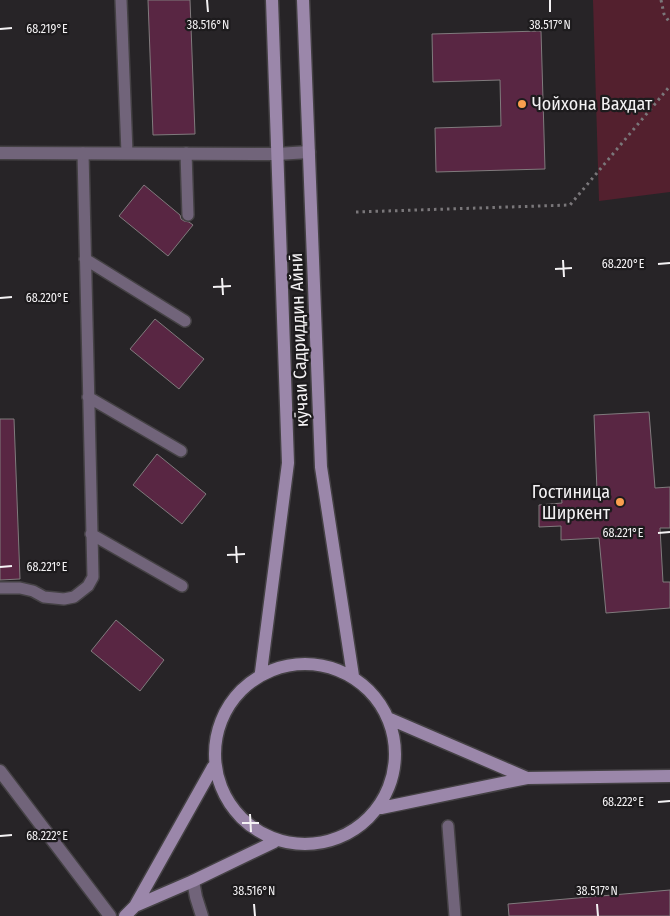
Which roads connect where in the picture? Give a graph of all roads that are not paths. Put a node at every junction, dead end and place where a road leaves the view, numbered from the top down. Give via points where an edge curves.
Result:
1 (122, 0) edge
2 (272, 0) edge
3 (303, 0) edge
4 (309, 152) junction
5 (0, 153) edge
6 (83, 153) junction
7 (127, 153) junction
8 (186, 154) junction
9 (277, 154) junction
10 (188, 215) dead end
11 (85, 259) junction
12 (185, 321) dead end
13 (88, 397) junction
14 (182, 451) dead end
15 (91, 534) junction
16 (182, 586) dead end
17 (0, 588) edge
18 (261, 672) junction
19 (354, 676) junction
20 (390, 719) junction
21 (213, 767) junction
22 (0, 771) edge
23 (670, 776) edge
24 (527, 778) junction
25 (381, 808) junction
26 (448, 826) dead end
27 (274, 842) junction
28 (193, 881) junction
29 (135, 906) junction
30 (110, 916) edge
31 (124, 916) edge
32 (202, 916) edge
33 (455, 916) edge

1 - 7 lane
2 - 9 street, кӯчаи Садриддин Айнӣ
3 - 4 street, кӯчаи Садриддин Айнӣ
4 - 9 street
4 - 19 street, кӯчаи Садриддин Айнӣ via 321,467
5 - 6 street
6 - 7 street
6 - 11 lane
7 - 8 street
8 - 9 street
8 - 10 lane
9 - 18 street, кӯчаи Садриддин Айнӣ via 288,463
11 - 12 lane
11 - 13 lane
13 - 14 lane
13 - 15 lane
15 - 16 lane
15 - 17 lane via 92,577 88,586 74,597 44,597 20,588
18 - 19 street via 308,662
18 - 21 street via 219,718
19 - 20 street
20 - 24 street
20 - 25 street via 396,765
21 - 27 street via 228,807
21 - 29 street
22 - 30 street
23 - 24 street
24 - 25 street
25 - 27 street via 332,843
26 - 33 lane
27 - 28 street
28 - 29 street
28 - 32 street
29 - 31 street

